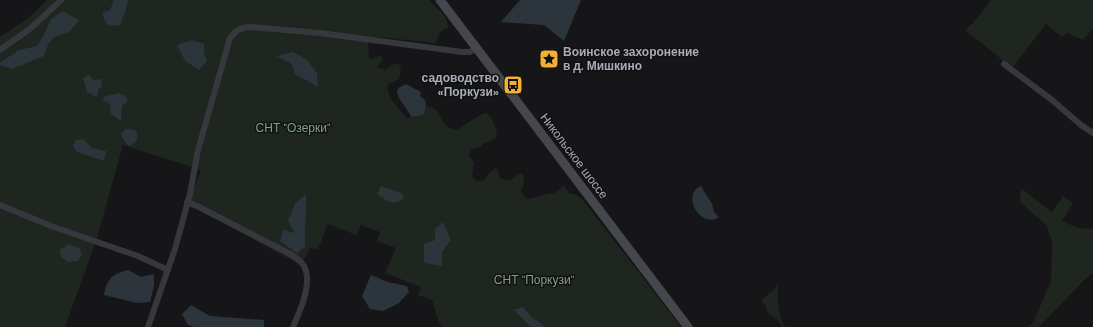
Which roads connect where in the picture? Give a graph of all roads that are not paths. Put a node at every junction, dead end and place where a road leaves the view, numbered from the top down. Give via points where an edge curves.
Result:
1 (61, 0) edge
2 (440, 0) edge
3 (476, 48) junction
4 (0, 50) edge
5 (1004, 64) dead end
6 (1093, 133) edge
7 (187, 202) junction
8 (0, 205) edge
9 (168, 270) junction
10 (148, 327) edge
11 (293, 327) edge
12 (688, 327) edge

1 - 4 street via 31,28
2 - 3 main road, Никольское шоссе
3 - 7 street via 470,52 462,52 320,33 251,27 237,30 230,38 198,150
3 - 12 main road, Никольское шоссе
5 - 6 street
7 - 9 street
7 - 11 street via 292,256 304,265 307,291
8 - 9 street via 51,226 138,256
9 - 10 street

